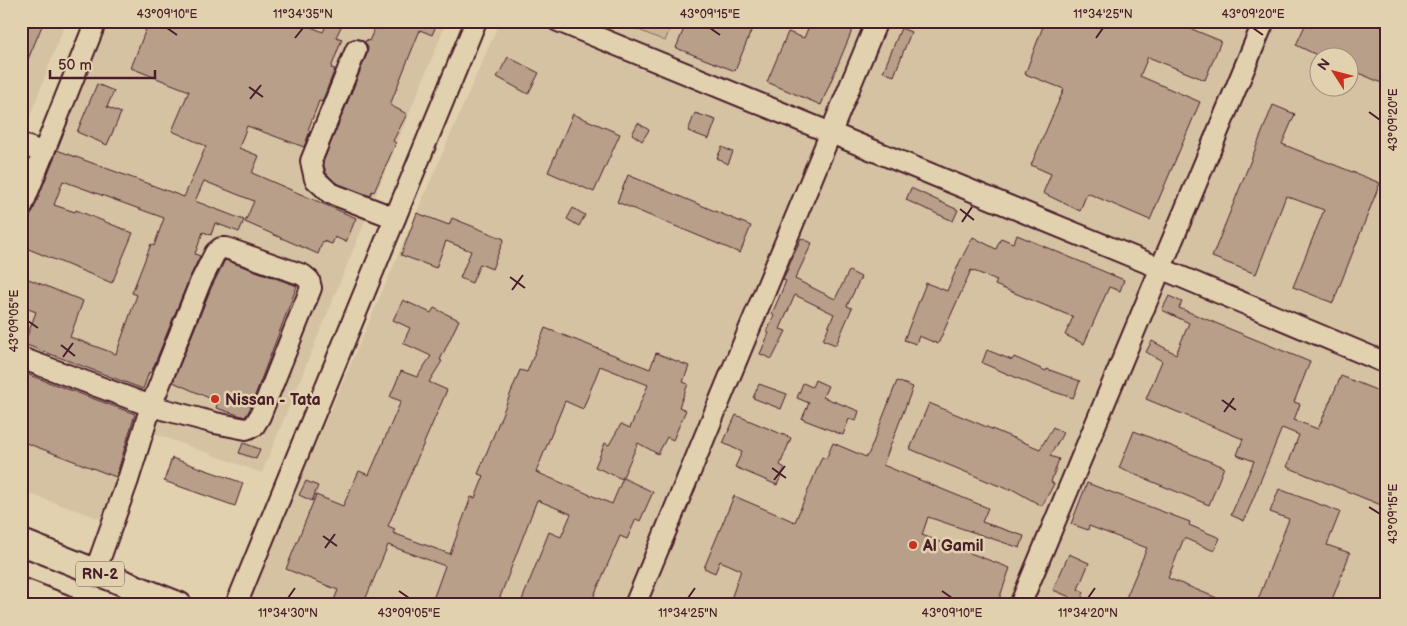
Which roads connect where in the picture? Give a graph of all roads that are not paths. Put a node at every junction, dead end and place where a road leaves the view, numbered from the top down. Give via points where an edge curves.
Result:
1 (96, 21) edge
2 (476, 21) edge
3 (558, 21) edge
4 (877, 21) edge
5 (1264, 21) edge
6 (356, 50) dead end
7 (832, 132) junction
8 (21, 144) edge
9 (44, 153) junction
10 (21, 209) edge
11 (395, 218) junction
12 (1160, 268) junction
13 (21, 358) edge
14 (1386, 363) edge
15 (151, 406) junction
16 (21, 542) edge
17 (95, 572) junction
18 (21, 588) edge
19 (64, 605) edge
20 (179, 605) edge
21 (236, 605) edge
22 (635, 605) edge
23 (1020, 605) edge

1 - 9 street
2 - 11 street
3 - 7 street
4 - 7 street
5 - 12 street
6 - 11 street via 311,161 315,179 330,192
7 - 12 street
7 - 22 street
8 - 9 street
9 - 10 street
11 - 21 street
12 - 14 street
12 - 23 street
13 - 15 street
15 - 15 street via 215,424 246,429 254,426 311,288 309,280 226,248 214,253
15 - 17 street
16 - 17 main road, RN-2
17 - 20 main road, RN-2
18 - 19 street

